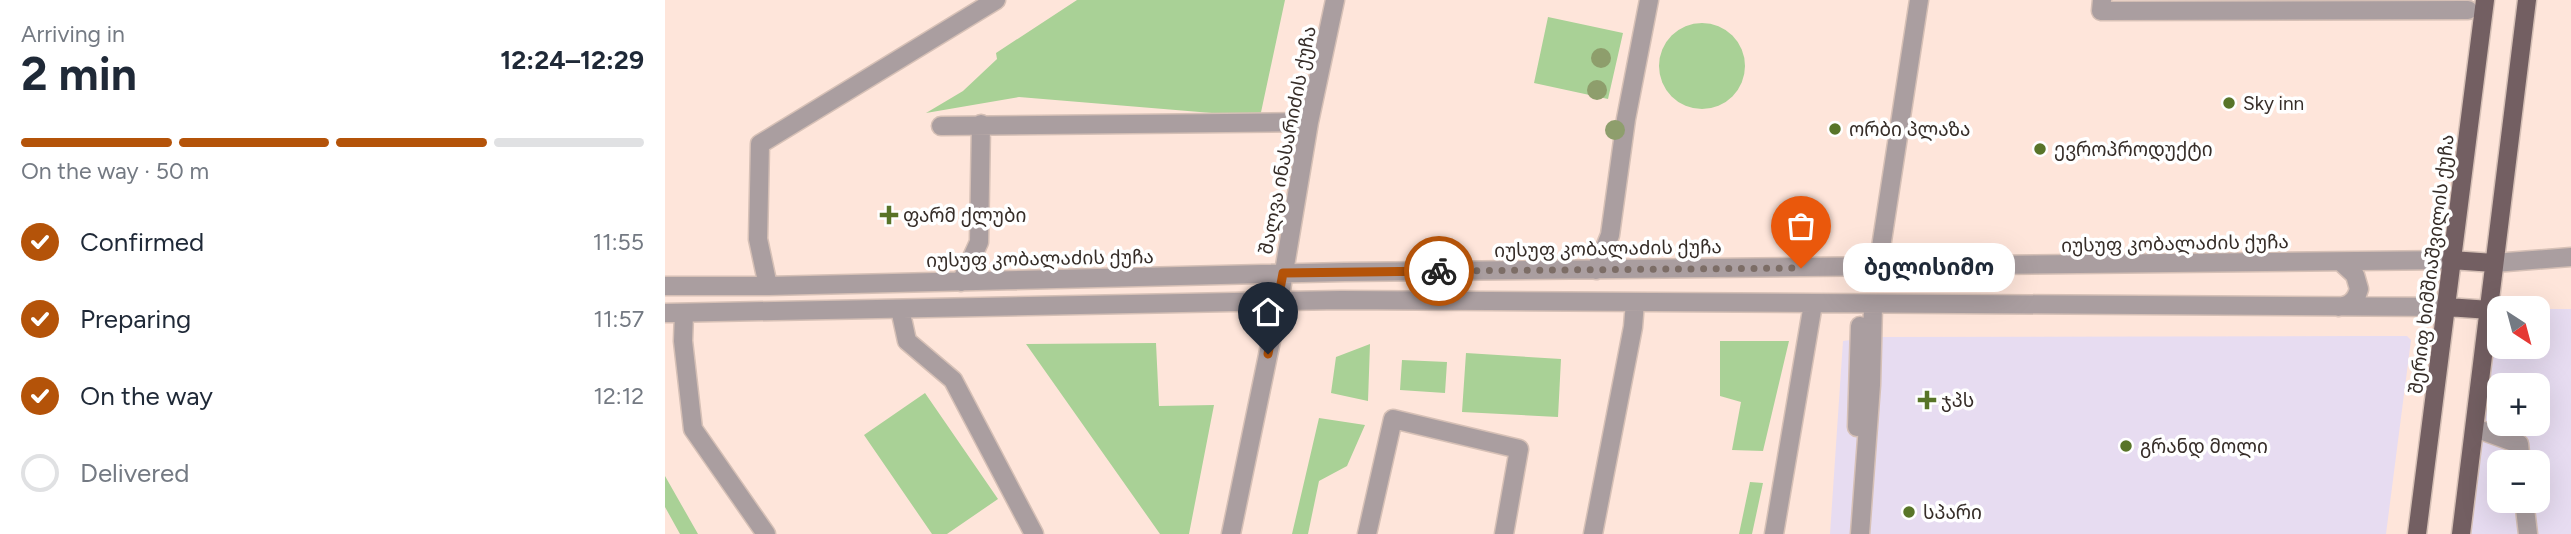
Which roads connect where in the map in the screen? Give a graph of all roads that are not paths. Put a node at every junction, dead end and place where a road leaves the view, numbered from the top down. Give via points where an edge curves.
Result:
1 (996, 0) edge
2 (1335, 0) edge
3 (1649, 0) edge
4 (1919, 0) edge
5 (2102, 0) edge
6 (2485, 0) edge
7 (2527, 0) edge
8 (2468, 10) dead end
9 (1309, 122) junction
10 (981, 124) junction
11 (941, 126) dead end
12 (2571, 257) edge
13 (2451, 260) junction
14 (2341, 262) junction
15 (2494, 263) junction
16 (1878, 267) junction
17 (1596, 270) junction
18 (1283, 273) junction
19 (961, 282) junction
20 (665, 285) edge
21 (768, 286) junction
22 (2491, 296) edge
23 (1279, 302) junction
24 (1635, 302) junction
25 (1813, 304) junction
26 (1867, 305) junction
27 (2335, 307) junction
28 (2447, 307) junction
29 (900, 309) junction
30 (2487, 310) edge
31 (665, 313) edge
32 (684, 313) junction
33 (2487, 334) edge
34 (2475, 428) junction
35 (2520, 450) edge
36 (2526, 513) edge
37 (766, 534) edge
38 (1034, 534) edge
39 (1231, 534) edge
40 (1367, 534) edge
41 (1504, 534) edge
42 (1594, 534) edge
43 (1774, 534) edge
44 (1858, 534) edge
45 (2417, 534) edge
46 (2461, 534) edge
47 (2528, 534) edge

1 - 21 street via 759,144 758,239
2 - 9 street, შალვა ინასარიძის ქუჩა
3 - 17 street via 1610,234
4 - 16 street
5 - 8 street via 2101,11
6 - 13 main road, შერიფ ხიმშიაშვილის ქუჩა
7 - 15 main road
9 - 10 street
9 - 18 street, შალვა ინასარიძის ქუჩა
10 - 11 street
10 - 19 street via 979,242
12 - 15 street
13 - 14 street, იუსუფ კობალაძის ქუჩა
13 - 15 main road, იუსუფ კობალაძის ქუჩა
13 - 28 main road, შერიფ ხიმშიაშვილის ქუჩა
14 - 16 street, იუსუფ კობალაძის ქუჩა
14 - 27 street via 2355,275 2359,289 2352,302
15 - 22 main road
16 - 17 street, იუსუფ კობალაძის ქუჩა
17 - 18 street, იუსუფ კობალაძის ქუჩა
18 - 19 street, იუსუფ კობალაძის ქუჩა
18 - 23 street, შალვა ინასარიძის ქუჩა
19 - 21 street, იუსუფ კობალაძის ქუჩა
20 - 21 street, იუსუფ კობალაძის ქუჩა
23 - 24 street
23 - 29 street
23 - 39 street, შალვა ინასარიძის ქუჩა
24 - 25 street
24 - 42 street
25 - 26 street
25 - 43 street
26 - 27 street
26 - 44 street
27 - 28 street
28 - 30 main road
28 - 45 main road, შერიფ ხიმშიაშვილის ქუჩა
29 - 32 street
29 - 38 street via 907,341 953,380
31 - 32 street
32 - 37 street via 693,429
33 - 34 main road
34 - 35 street via 2519,444
34 - 46 main road
36 - 47 street
40 - 41 street via 1393,419 1519,449

